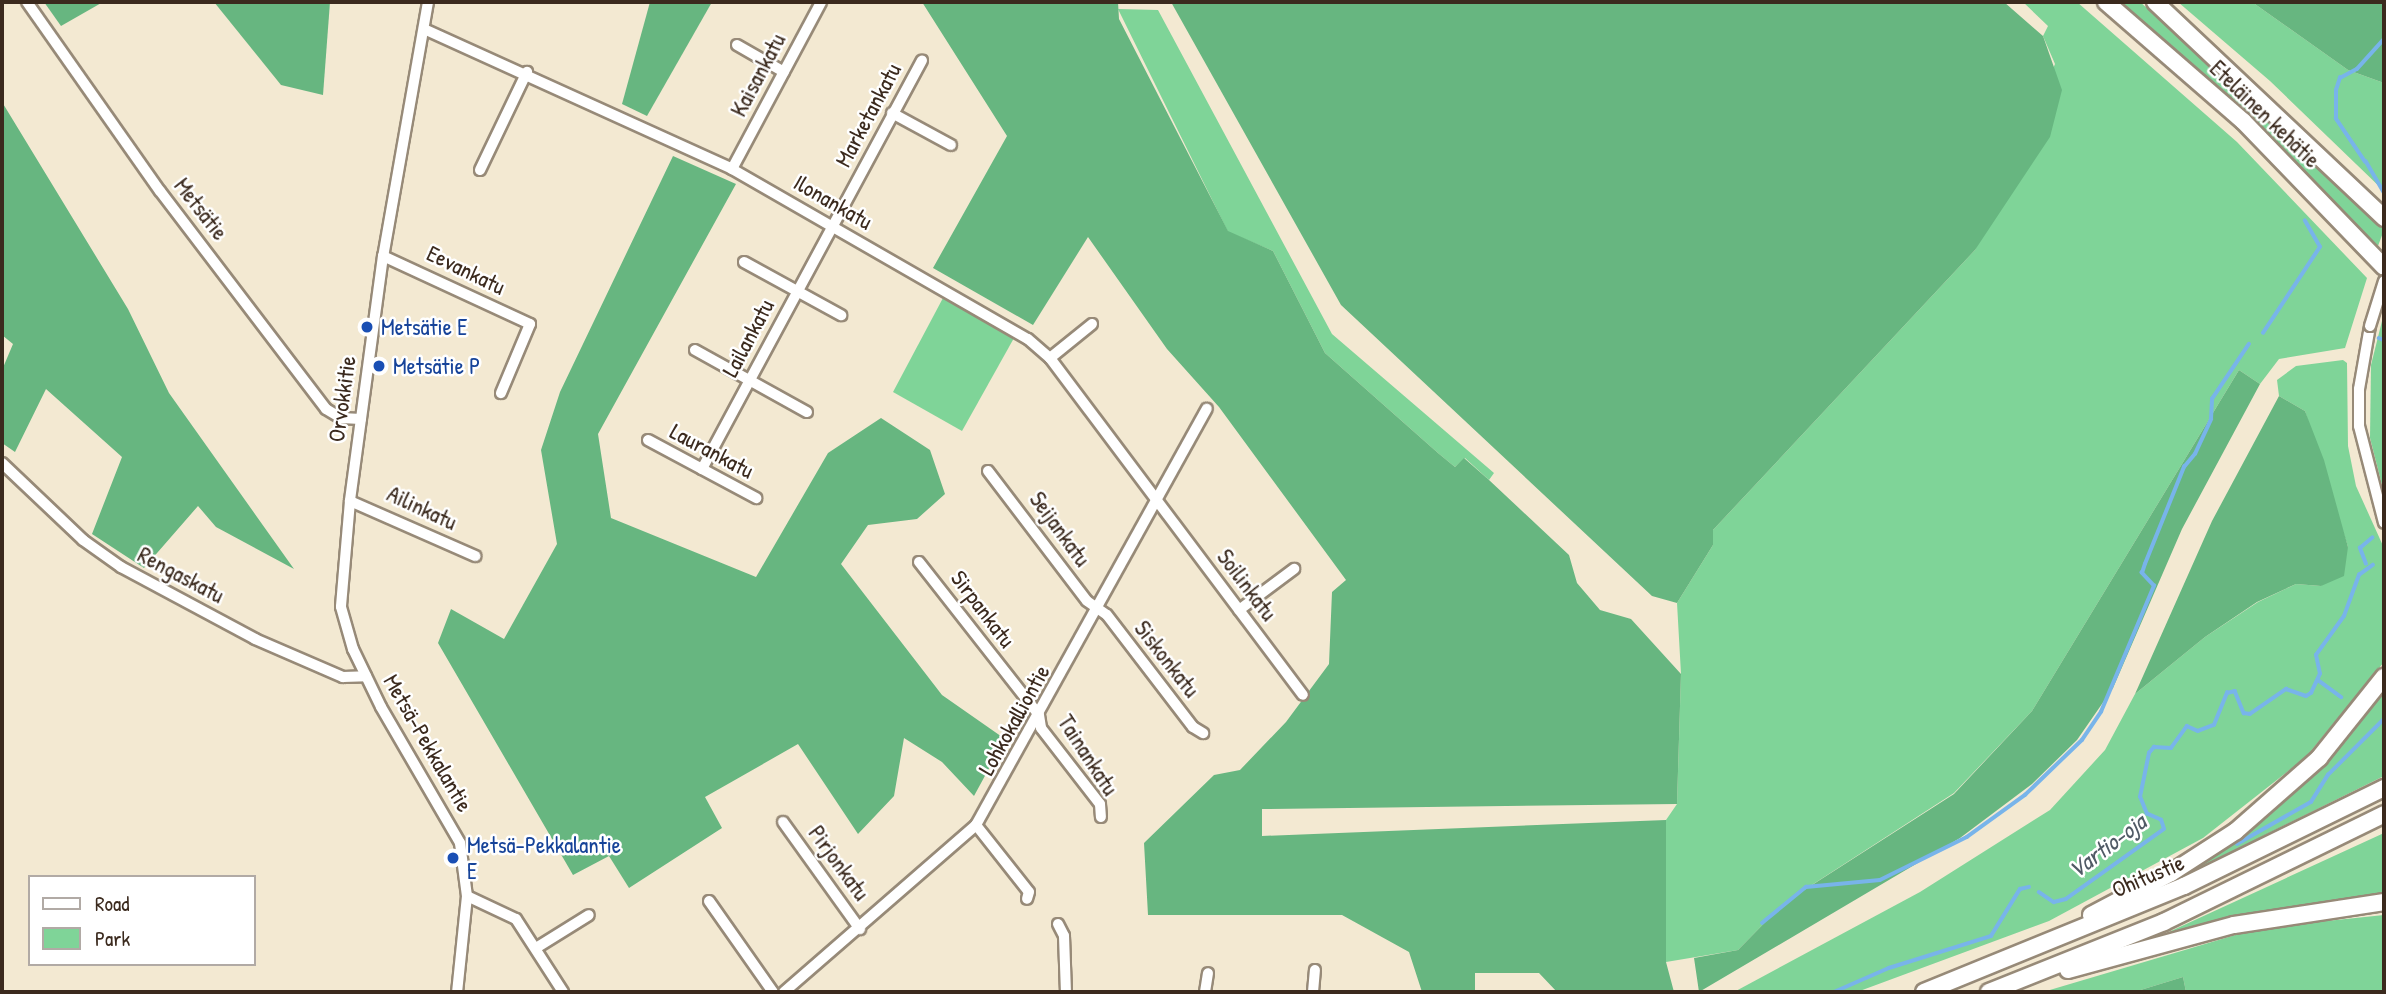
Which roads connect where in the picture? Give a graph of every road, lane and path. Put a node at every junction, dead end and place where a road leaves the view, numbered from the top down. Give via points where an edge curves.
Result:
1 (27, 2) edge
2 (428, 2) edge
3 (821, 2) edge
4 (2106, 2) edge
5 (2155, 2) edge
6 (424, 29) junction
7 (737, 45) dead end
8 (922, 61) dead end
9 (527, 72) junction
10 (784, 72) junction
11 (892, 113) junction
12 (2294, 129) junction
13 (951, 145) dead end
14 (2272, 150) junction
15 (732, 169) junction
16 (480, 170) dead end
17 (2384, 205) edge
18 (2384, 218) edge
19 (832, 226) junction
20 (383, 256) junction
21 (744, 262) dead end
22 (2384, 267) edge
23 (2384, 281) edge
24 (797, 291) junction
25 (842, 315) dead end
26 (1092, 324) dead end
27 (695, 350) dead end
28 (1050, 358) junction
29 (750, 380) junction
30 (501, 393) dead end
31 (1207, 409) dead end
32 (807, 412) dead end
33 (361, 419) junction
34 (648, 440) dead end
35 (2, 463) edge
36 (702, 469) junction
37 (988, 471) dead end
38 (756, 498) dead end
39 (1156, 500) junction
40 (350, 501) junction
41 (2382, 511) edge
42 (2384, 523) edge
43 (475, 556) dead end
44 (919, 562) dead end
45 (1294, 569) dead end
46 (1099, 609) junction
47 (1240, 610) junction
48 (366, 676) junction
49 (2384, 677) edge
50 (1303, 695) dead end
51 (1039, 715) junction
52 (1203, 733) dead end
53 (2384, 788) edge
54 (2384, 814) edge
55 (1101, 817) dead end
56 (783, 822) dead end
57 (976, 825) junction
58 (467, 896) junction
59 (1027, 899) dead end
60 (709, 901) dead end
61 (2384, 902) edge
62 (589, 915) dead end
63 (1058, 924) dead end
64 (860, 929) junction
65 (536, 948) junction
66 (2003, 961) junction
67 (1315, 970) dead end
68 (1208, 973) dead end
69 (2005, 986) junction
70 (457, 992) edge
71 (563, 992) edge
72 (773, 992) edge
73 (784, 992) edge
74 (1066, 992) edge
75 (1205, 992) edge
76 (1313, 992) edge
77 (1924, 992) edge
78 (1989, 992) edge

1 - 33 street, Metsätie via 160,191 326,409 341,418
2 - 6 street, Orvokkitie
3 - 10 street, Kaisankatu
4 - 14 highway, Eteläinen kehätie
5 - 12 highway, Eteläinen kehätie
6 - 9 street, Ilonankatu
6 - 20 street, Orvokkitie
7 - 10 street
8 - 11 street, Marketankatu
9 - 15 street, Ilonankatu
9 - 16 street
10 - 15 street, Kaisankatu
11 - 13 street
11 - 19 street, Marketankatu
12 - 17 highway
12 - 18 highway, Eteläinen kehätie
14 - 22 highway, Eteläinen kehätie
14 - 23 highway
15 - 19 street, Ilonankatu
19 - 24 street, Lailankatu
19 - 28 street, Ilonankatu via 997,317
20 - 30 street, Eevankatu via 530,324
20 - 33 street, Orvokkitie
21 - 24 street
23 - 41 street, bridge via 2359,389 2359,426
24 - 25 street
24 - 29 street, Lailankatu
26 - 28 street
27 - 29 street
28 - 39 street, Ilonankatu
29 - 32 street
29 - 36 street, Lailankatu
31 - 39 street, Lohkokalliontie
33 - 40 street, Orvokkitie
34 - 36 street, Laurankatu
35 - 48 street, Rengaskatu via 83,540 121,567 255,639 343,677
36 - 38 street, Laurankatu
37 - 46 street, Seijankatu via 1087,601
39 - 46 street, Lohkokalliontie
39 - 47 street, Soilinkatu
40 - 43 street, Ailinkatu
40 - 48 street, Orvokkitie via 341,607
41 - 42 street
44 - 51 street, Sirpankatu
45 - 47 street
46 - 51 street, Lohkokalliontie
46 - 52 street, Siskonkatu
47 - 50 street, Soilinkatu
48 - 58 street, Metsä-Pekkalantie via 460,843
49 - 66 highway via 2319,758 2235,831 2171,873
51 - 55 street, Tainankatu via 1041,728 1100,804
51 - 57 street, Lohkokalliontie
53 - 66 highway, Ohitustie via 2184,886
54 - 69 highway, Ohitustie via 2164,922
56 - 64 street, Pirjonkatu
57 - 59 street via 1029,892
57 - 64 street, Lohkokalliontie
58 - 65 street via 516,919
58 - 70 street, Metsä-Pekkalantie
60 - 72 street
61 - 69 highway via 2234,925
62 - 65 street
63 - 74 street via 1065,936
64 - 73 street, Lohkokalliontie
65 - 71 street
66 - 77 highway, Ohitustie
67 - 76 street
68 - 75 street
69 - 78 highway, Ohitustie

